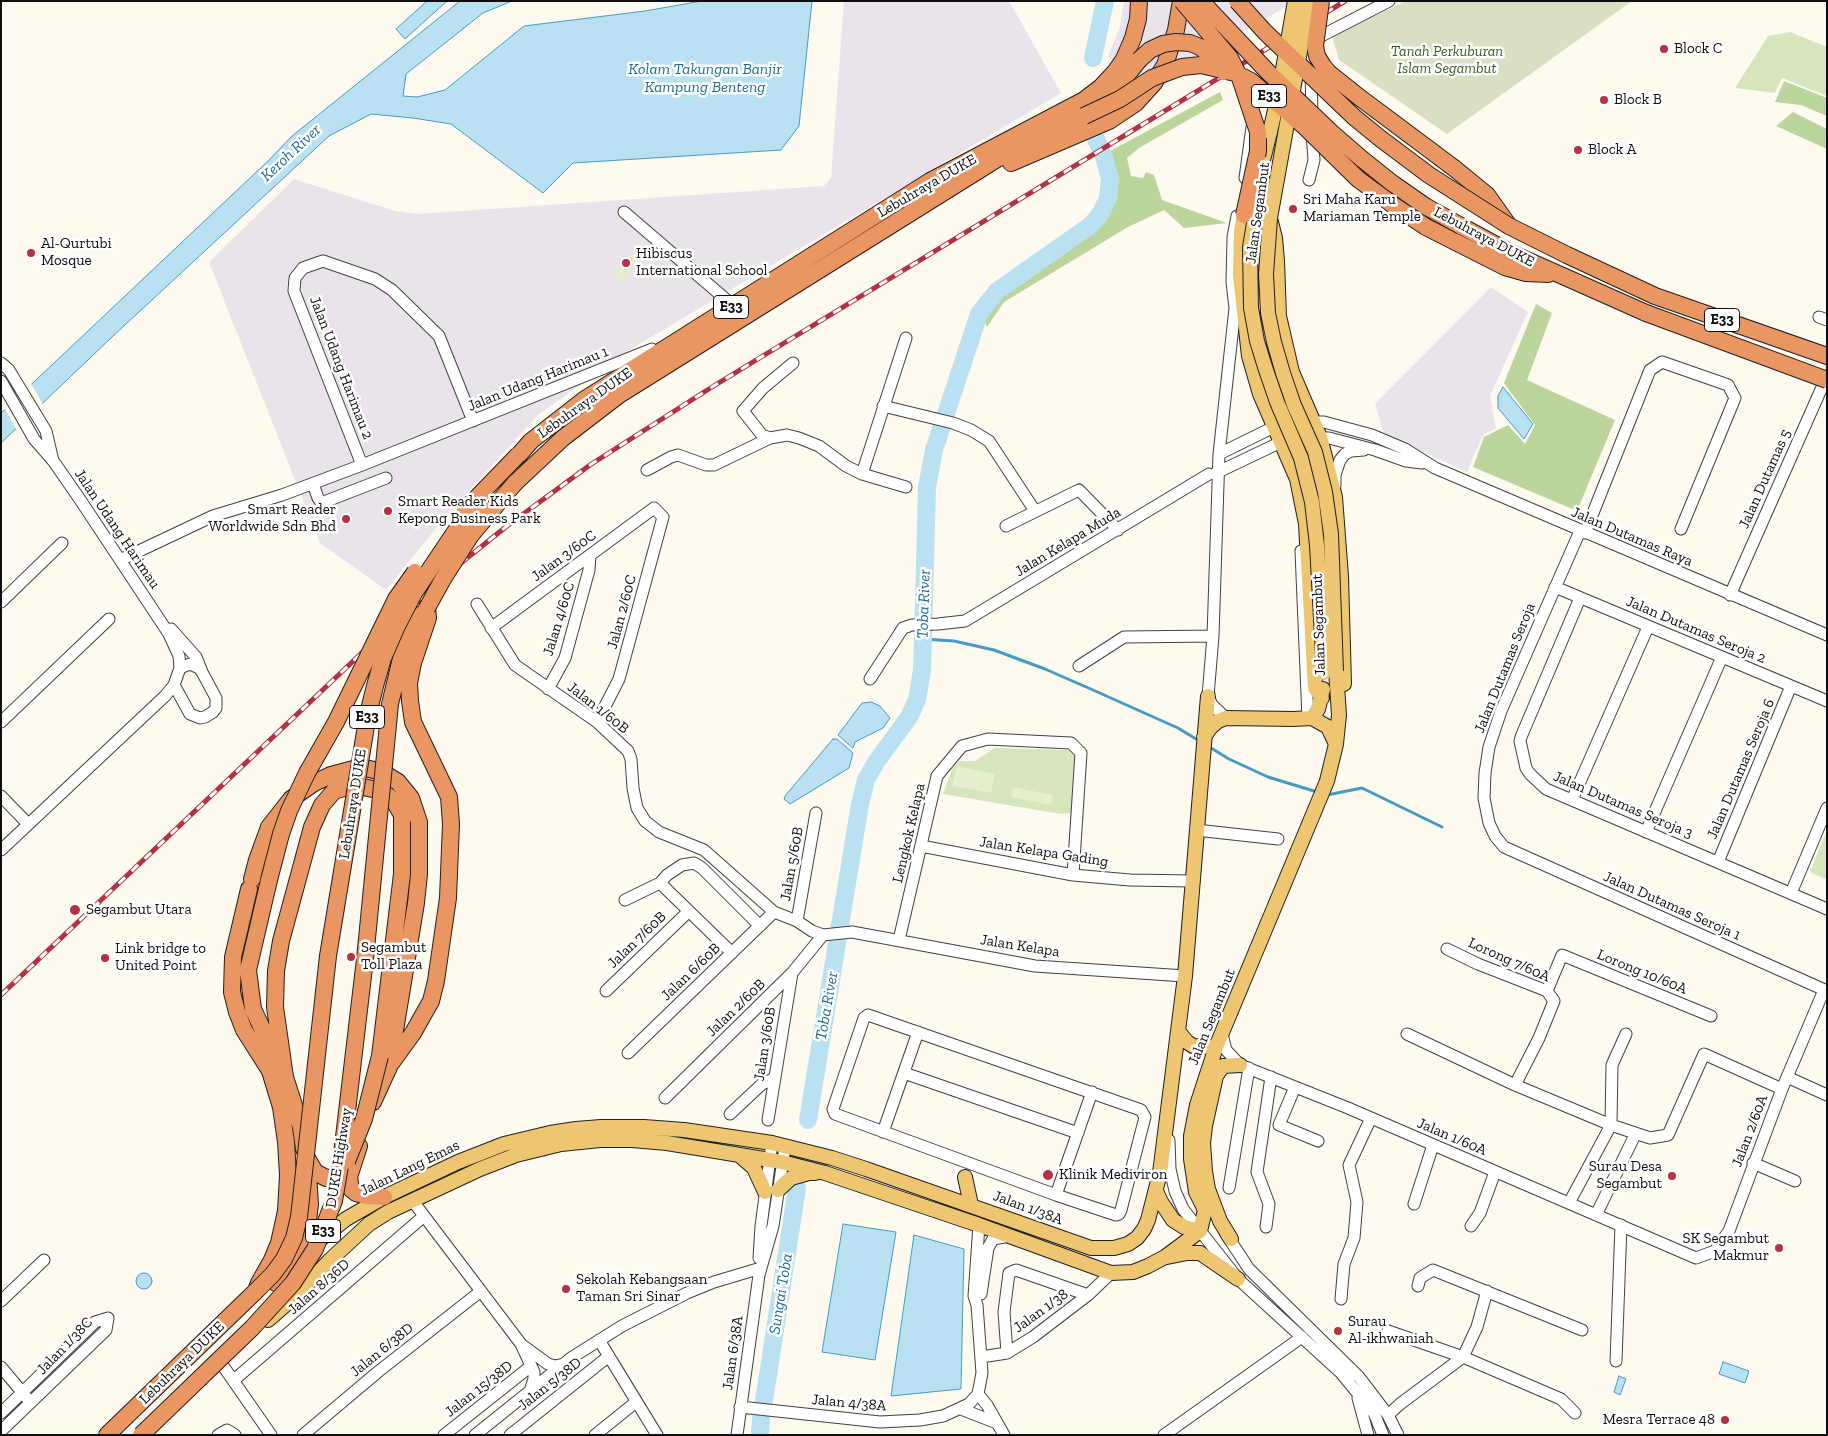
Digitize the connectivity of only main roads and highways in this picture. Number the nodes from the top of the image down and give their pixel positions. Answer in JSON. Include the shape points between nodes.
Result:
{"nodes":[{"id":1,"x":1181,"y":1,"type":"edge"},
{"id":2,"x":1201,"y":1,"type":"edge"},
{"id":3,"x":1237,"y":1,"type":"edge"},
{"id":4,"x":1295,"y":1,"type":"edge"},
{"id":5,"x":1309,"y":1,"type":"edge"},
{"id":6,"x":1321,"y":1,"type":"edge"},
{"id":7,"x":1139,"y":2,"type":"edge"},
{"id":8,"x":1249,"y":108,"type":"junction"},
{"id":9,"x":1080,"y":111,"type":"junction"},
{"id":10,"x":1270,"y":132,"type":"junction"},
{"id":11,"x":966,"y":178,"type":"junction"},
{"id":12,"x":1244,"y":215,"type":"junction"},
{"id":13,"x":1270,"y":218,"type":"junction"},
{"id":14,"x":1509,"y":226,"type":"junction"},
{"id":15,"x":1556,"y":275,"type":"junction"},
{"id":16,"x":1827,"y":356,"type":"edge"},
{"id":17,"x":1827,"y":380,"type":"edge"},
{"id":18,"x":1306,"y":403,"type":"junction"},
{"id":19,"x":1268,"y":414,"type":"junction"},
{"id":20,"x":518,"y":455,"type":"junction"},
{"id":21,"x":1335,"y":503,"type":"junction"},
{"id":22,"x":1306,"y":524,"type":"junction"},
{"id":23,"x":427,"y":608,"type":"junction"},
{"id":24,"x":1330,"y":672,"type":"junction"},
{"id":25,"x":1208,"y":696,"type":"road end"},
{"id":26,"x":1322,"y":698,"type":"junction"},
{"id":27,"x":1339,"y":715,"type":"junction"},
{"id":28,"x":1310,"y":718,"type":"junction"},
{"id":29,"x":1204,"y":737,"type":"junction"},
{"id":30,"x":1336,"y":744,"type":"junction"},
{"id":31,"x":1178,"y":1031,"type":"junction"},
{"id":32,"x":1216,"y":1047,"type":"junction"},
{"id":33,"x":384,"y":1061,"type":"junction"},
{"id":34,"x":1244,"y":1066,"type":"road end"},
{"id":35,"x":285,"y":1076,"type":"junction"},
{"id":36,"x":1168,"y":1116,"type":"joint"},
{"id":37,"x":778,"y":1145,"type":"joint"},
{"id":38,"x":304,"y":1148,"type":"junction"},
{"id":39,"x":736,"y":1153,"type":"junction"},
{"id":40,"x":353,"y":1163,"type":"junction"},
{"id":41,"x":826,"y":1173,"type":"junction"},
{"id":42,"x":1156,"y":1191,"type":"junction"},
{"id":43,"x":384,"y":1197,"type":"junction"},
{"id":44,"x":899,"y":1199,"type":"junction"},
{"id":45,"x":334,"y":1201,"type":"junction"},
{"id":46,"x":952,"y":1202,"type":"junction"},
{"id":47,"x":972,"y":1205,"type":"junction"},
{"id":48,"x":1200,"y":1231,"type":"junction"},
{"id":49,"x":1007,"y":1235,"type":"junction"},
{"id":50,"x":1231,"y":1239,"type":"road end"},
{"id":51,"x":1165,"y":1257,"type":"junction"},
{"id":52,"x":1238,"y":1279,"type":"road end"},
{"id":53,"x":276,"y":1283,"type":"junction"},
{"id":54,"x":256,"y":1291,"type":"junction"},
{"id":55,"x":107,"y":1435,"type":"edge"},
{"id":56,"x":116,"y":1435,"type":"edge"},
{"id":57,"x":141,"y":1435,"type":"edge"},
{"id":58,"x":145,"y":1435,"type":"edge"}],
"edges":[{"from":1,"to":8,"type":"highway","bridge":true,"via":[[1230,58]]},
{"from":1,"to":11,"type":"highway","number":"E33","bridge":true,"via":[[1165,65],[1154,84],[1136,103],[1109,120],[984,176]]},
{"from":2,"to":15,"type":"highway","name":"Lebuhraya DUKE","number":"E33","bridge":true,"via":[[1325,126],[1392,183],[1425,206],[1510,254]]},
{"from":3,"to":14,"type":"highway","name":"Lebuhraya DUKE","number":"E33","bridge":true,"via":[[1360,123],[1430,175]]},
{"from":4,"to":10,"type":"main road","name":"Jalan Segambut","bridge":true},
{"from":5,"to":13,"type":"main road","name":"Jalan Segambut","bridge":true},
{"from":6,"to":14,"type":"highway","bridge":true,"via":[[1315,46],[1317,56],[1329,73],[1487,194]]},
{"from":7,"to":9,"type":"highway","number":"E33","via":[[1133,38],[1124,59]]},
{"from":8,"to":9,"type":"highway","bridge":true,"via":[[1213,58],[1200,47],[1176,42],[1150,50],[1114,90]]},
{"from":8,"to":12,"type":"highway","bridge":true,"via":[[1259,140]]},
{"from":9,"to":11,"type":"highway","name":"Lebuhraya DUKE","number":"E33"},
{"from":9,"to":15,"type":"highway","number":"E33","bridge":true,"via":[[1120,98],[1152,78],[1182,67],[1201,65],[1235,73],[1251,81],[1305,127],[1358,179],[1426,227],[1505,267],[1526,273]]},
{"from":9,"to":20,"type":"highway","name":"Lebuhraya DUKE","number":"E33","via":[[930,181],[585,399]]},
{"from":10,"to":12,"type":"main road","bridge":true},
{"from":10,"to":24,"type":"main road","name":"Jalan Segambut","bridge":true,"via":[[1250,247],[1252,308],[1256,341],[1264,367],[1301,458],[1312,502]]},
{"from":11,"to":23,"type":"highway","name":"Lebuhraya DUKE","number":"E33","bridge":true,"via":[[591,415],[540,457],[502,496],[472,535]]},
{"from":12,"to":19,"type":"main road","via":[[1240,249],[1241,297],[1249,356]]},
{"from":13,"to":18,"type":"main road","bridge":true,"via":[[1276,254],[1279,316],[1292,372]]},
{"from":13,"to":24,"type":"main road","name":"Jalan Segambut","bridge":true,"via":[[1266,274],[1268,313],[1283,373],[1315,452],[1325,492],[1332,552]]},
{"from":14,"to":16,"type":"highway","name":"Lebuhraya DUKE","number":"E33","via":[[1655,296]]},
{"from":15,"to":17,"type":"highway","name":"Lebuhraya DUKE","number":"E33","bridge":true,"via":[[1646,313]]},
{"from":18,"to":19,"type":"main road","via":[[1297,416],[1288,421],[1277,420]]},
{"from":18,"to":21,"type":"main road","via":[[1320,437]]},
{"from":19,"to":22,"type":"main road","via":[[1297,479]]},
{"from":20,"to":35,"type":"highway","bridge":true,"via":[[452,526],[396,600],[289,812],[248,970],[253,1009]]},
{"from":20,"to":54,"type":"highway","name":"Lebuhraya DUKE","number":"E33","bridge":true,"via":[[459,526],[414,593],[380,668],[368,714],[328,956],[299,1217],[284,1259]]},
{"from":21,"to":22,"type":"main road","via":[[1330,494],[1313,490],[1306,503]]},
{"from":21,"to":27,"type":"main road","via":[[1345,687],[1343,711]]},
{"from":22,"to":26,"type":"main road","via":[[1315,688]]},
{"from":23,"to":33,"type":"highway","via":[[428,618],[409,683],[410,701],[413,722],[449,797],[448,898],[431,1001],[413,1033]]},
{"from":23,"to":45,"type":"highway","name":"DUKE Highway","number":"E33","bridge":true,"via":[[408,637],[390,704],[365,960]]},
{"from":24,"to":26,"type":"main road","name":"Jalan Segambut"},
{"from":24,"to":27,"type":"main road","name":"Jalan Segambut"},
{"from":25,"to":29,"type":"main road","name":"Jalan Segambut"},
{"from":26,"to":28,"type":"main road","name":"Jalan Segambut"},
{"from":27,"to":30,"type":"main road","name":"Jalan Segambut"},
{"from":28,"to":29,"type":"main road","via":[[1226,718],[1218,721]]},
{"from":28,"to":30,"type":"main road","via":[[1328,727]]},
{"from":29,"to":31,"type":"main road","name":"Jalan Segambut"},
{"from":30,"to":32,"type":"main road","name":"Jalan Segambut","via":[[1327,781]]},
{"from":31,"to":32,"type":"main road","via":[[1193,1046]]},
{"from":31,"to":36,"type":"main road","name":"Jalan Segambut"},
{"from":32,"to":48,"type":"main road","name":"Jalan Segambut","via":[[1197,1105],[1191,1136],[1192,1176],[1205,1210]]},
{"from":33,"to":35,"type":"highway","via":[[402,874],[402,815],[394,801],[382,791],[354,785],[334,791],[322,805],[312,827],[280,941],[275,1007]]},
{"from":33,"to":40,"type":"highway"},
{"from":33,"to":45,"type":"highway","bridge":true},
{"from":33,"to":54,"type":"highway","via":[[406,969],[416,903],[419,822],[411,798],[398,782],[382,772],[361,767],[331,775],[291,799],[270,827],[243,908],[233,958],[232,992],[244,1030],[270,1071],[276,1088],[286,1142],[288,1175],[286,1212],[279,1243]]},
{"from":34,"to":50,"type":"main road","via":[[1223,1066],[1216,1076],[1203,1143],[1208,1190]]},
{"from":35,"to":38,"type":"highway"},
{"from":36,"to":42,"type":"main road","name":"Jalan 1/38A"},
{"from":37,"to":43,"type":"main road","name":"Jalan Lang Emas","via":[[684,1130],[644,1127],[576,1129],[504,1144]]},
{"from":37,"to":46,"type":"main road","name":"Jalan 1/38A","via":[[832,1158]]},
{"from":38,"to":40,"type":"highway","via":[[312,1168],[322,1177],[330,1179],[343,1175]]},
{"from":38,"to":53,"type":"highway","via":[[310,1204],[308,1221],[295,1253]]},
{"from":39,"to":41,"type":"main road","name":"Jalan Lang Emas"},
{"from":39,"to":41,"type":"main road","via":[[754,1168],[771,1191],[791,1178]]},
{"from":39,"to":58,"type":"main road","name":"Jalan Lang Emas","via":[[632,1140],[561,1144],[516,1155],[412,1200],[369,1224]]},
{"from":40,"to":43,"type":"highway","via":[[349,1177],[351,1190],[367,1196]]},
{"from":41,"to":44,"type":"main road"},
{"from":42,"to":47,"type":"main road","name":"Jalan 1/38A","via":[[1141,1234],[1128,1244],[1114,1248],[1091,1248]]},
{"from":42,"to":48,"type":"main road","via":[[1174,1220],[1184,1227]]},
{"from":43,"to":53,"type":"main road","name":"Jalan Lang Emas","via":[[346,1219]]},
{"from":44,"to":46,"type":"main road"},
{"from":44,"to":49,"type":"main road"},
{"from":45,"to":57,"type":"highway","name":"DUKE Highway","number":"E33","bridge":true,"via":[[315,1249],[294,1283]]},
{"from":46,"to":47,"type":"main road","name":"Jalan 1/38A"},
{"from":46,"to":47,"type":"main road","via":[[968,1170]]},
{"from":46,"to":49,"type":"main road","via":[[991,1222]]},
{"from":48,"to":51,"type":"main road"},
{"from":49,"to":51,"type":"main road","via":[[1111,1273],[1133,1272]]},
{"from":51,"to":52,"type":"main road","via":[[1200,1253]]},
{"from":53,"to":56,"type":"main road","name":"Jalan Lang Emas"},
{"from":54,"to":55,"type":"highway","name":"Lebuhraya DUKE","number":"E33"}]}
